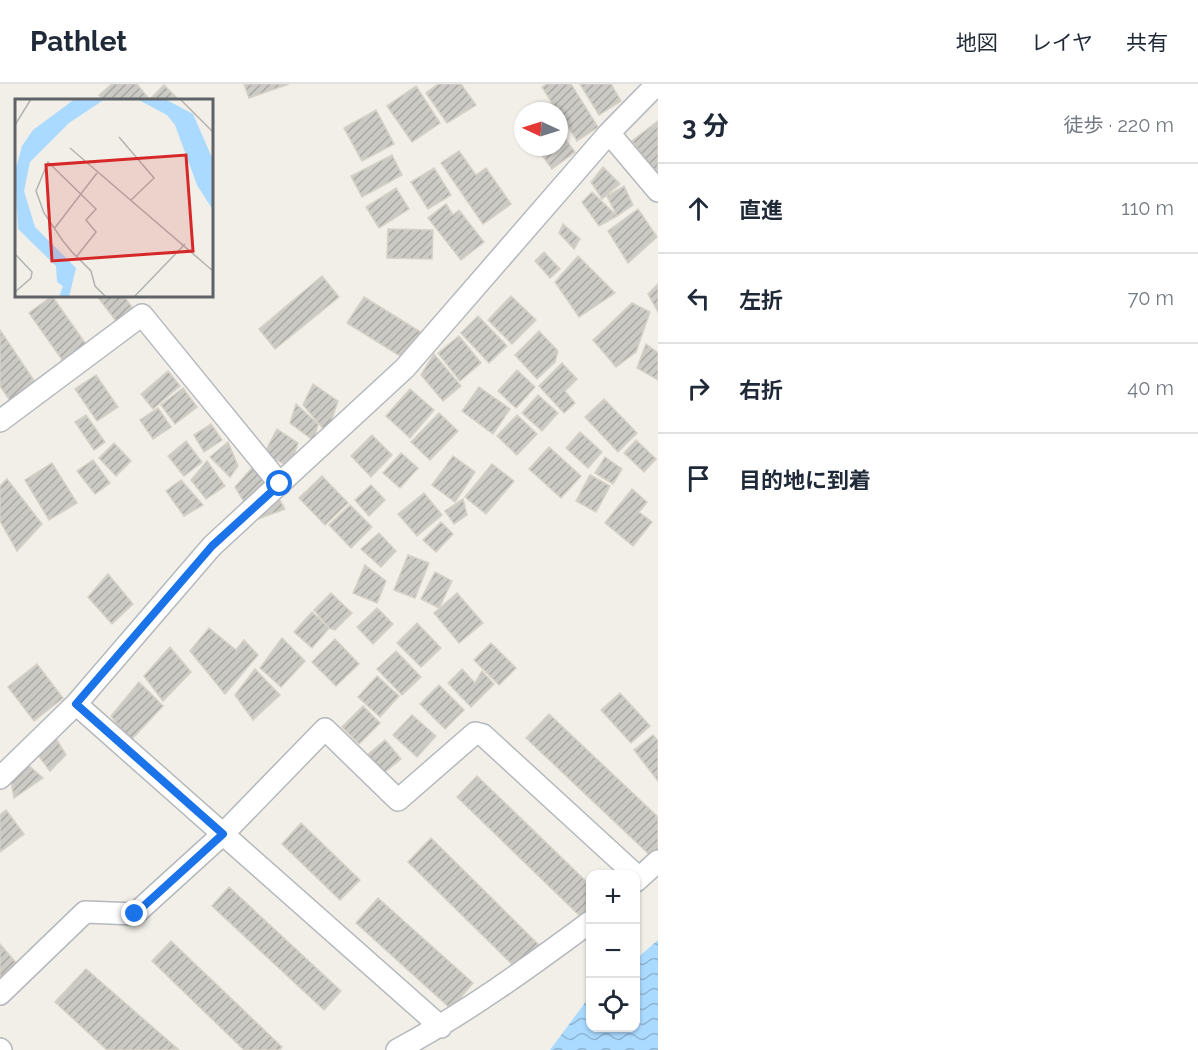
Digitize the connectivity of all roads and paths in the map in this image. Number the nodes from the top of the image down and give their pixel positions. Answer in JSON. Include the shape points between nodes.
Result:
{"nodes":[{"id":1,"x":657,"y":84,"type":"edge"},
{"id":2,"x":609,"y":133,"type":"junction"},
{"id":3,"x":658,"y":191,"type":"edge"},
{"id":4,"x":0,"y":421,"type":"edge"},
{"id":5,"x":280,"y":484,"type":"junction"},
{"id":6,"x":76,"y":704,"type":"junction"},
{"id":7,"x":0,"y":778,"type":"edge"},
{"id":8,"x":223,"y":834,"type":"junction"},
{"id":9,"x":658,"y":861,"type":"edge"},
{"id":10,"x":627,"y":870,"type":"edge"},
{"id":11,"x":640,"y":876,"type":"edge"},
{"id":12,"x":588,"y":924,"type":"edge"},
{"id":13,"x":0,"y":994,"type":"edge"},
{"id":14,"x":441,"y":1027,"type":"junction"},
{"id":15,"x":397,"y":1050,"type":"edge"}],
"edges":[{"from":1,"to":2,"type":"street"},
{"from":2,"to":3,"type":"street"},
{"from":2,"to":5,"type":"street","via":[[405,368]]},
{"from":4,"to":5,"type":"street","via":[[142,315]]},
{"from":5,"to":6,"type":"street","via":[[212,546]]},
{"from":6,"to":7,"type":"street"},
{"from":6,"to":8,"type":"street"},
{"from":8,"to":10,"type":"street","via":[[324,729],[398,800],[476,733],[483,735]]},
{"from":8,"to":13,"type":"street","via":[[135,914],[85,912]]},
{"from":8,"to":14,"type":"street"},
{"from":9,"to":11,"type":"street"},
{"from":12,"to":14,"type":"street"},
{"from":14,"to":15,"type":"street"}]}
